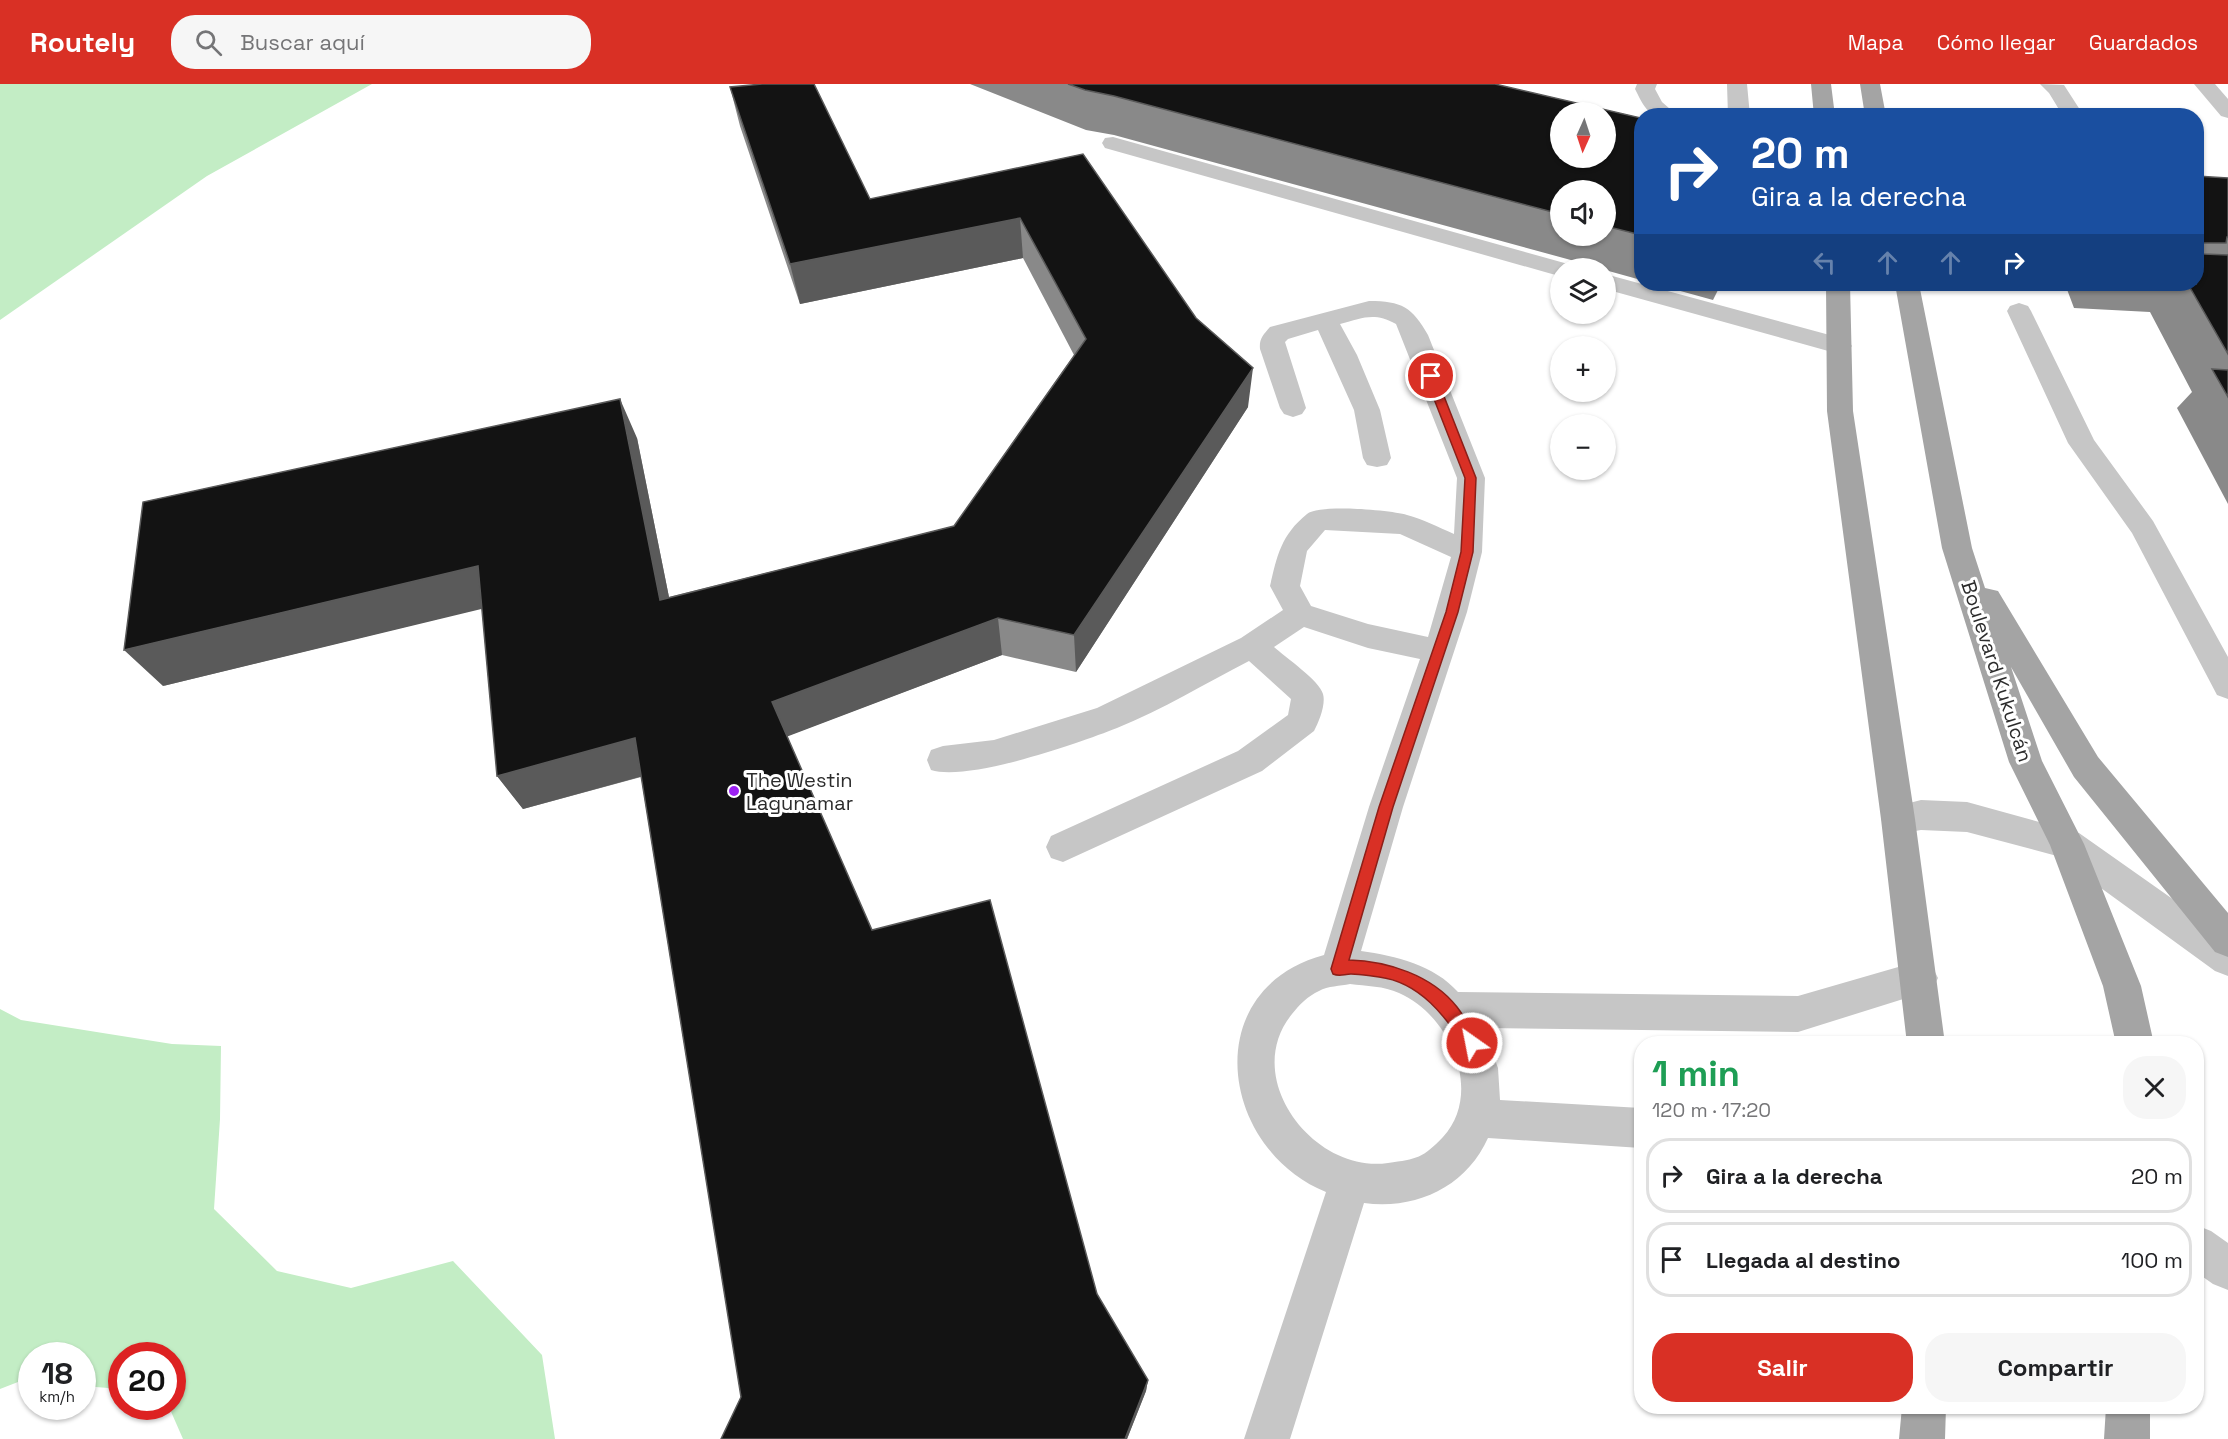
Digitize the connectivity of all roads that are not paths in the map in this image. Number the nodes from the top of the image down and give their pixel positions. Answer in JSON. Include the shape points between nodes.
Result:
{"nodes":[{"id":1,"x":1647,"y":84,"type":"edge"},
{"id":2,"x":1737,"y":84,"type":"edge"},
{"id":3,"x":1821,"y":84,"type":"edge"},
{"id":4,"x":1870,"y":84,"type":"edge"},
{"id":5,"x":2050,"y":84,"type":"edge"},
{"id":6,"x":2204,"y":84,"type":"edge"},
{"id":7,"x":1657,"y":108,"type":"edge"},
{"id":8,"x":1738,"y":108,"type":"edge"},
{"id":9,"x":1824,"y":108,"type":"edge"},
{"id":10,"x":1874,"y":108,"type":"edge"},
{"id":11,"x":2069,"y":108,"type":"edge"},
{"id":12,"x":2228,"y":112,"type":"edge"},
{"id":13,"x":1113,"y":144,"type":"dead end"},
{"id":14,"x":1550,"y":266,"type":"edge"},
{"id":15,"x":1616,"y":284,"type":"edge"},
{"id":16,"x":1634,"y":289,"type":"edge"},
{"id":17,"x":1641,"y":291,"type":"edge"},
{"id":18,"x":1838,"y":291,"type":"edge"},
{"id":19,"x":1908,"y":291,"type":"edge"},
{"id":20,"x":2019,"y":311,"type":"dead end"},
{"id":21,"x":1326,"y":321,"type":"junction"},
{"id":22,"x":1839,"y":346,"type":"junction"},
{"id":23,"x":1293,"y":408,"type":"dead end"},
{"id":24,"x":1377,"y":458,"type":"dead end"},
{"id":25,"x":1957,"y":548,"type":"junction"},
{"id":26,"x":1467,"y":552,"type":"junction"},
{"id":27,"x":1300,"y":614,"type":"junction"},
{"id":28,"x":1252,"y":646,"type":"junction"},
{"id":29,"x":1438,"y":651,"type":"junction"},
{"id":30,"x":2228,"y":686,"type":"edge"},
{"id":31,"x":943,"y":760,"type":"dead end"},
{"id":32,"x":1898,"y":819,"type":"junction"},
{"id":33,"x":2067,"y":844,"type":"junction"},
{"id":34,"x":1063,"y":847,"type":"dead end"},
{"id":35,"x":2228,"y":940,"type":"edge"},
{"id":36,"x":2228,"y":959,"type":"edge"},
{"id":37,"x":1338,"y":969,"type":"junction"},
{"id":38,"x":1919,"y":978,"type":"junction"},
{"id":39,"x":1450,"y":1010,"type":"junction"},
{"id":40,"x":1925,"y":1036,"type":"edge"},
{"id":41,"x":2133,"y":1036,"type":"edge"},
{"id":42,"x":1479,"y":1118,"type":"junction"},
{"id":43,"x":1634,"y":1128,"type":"edge"},
{"id":44,"x":1350,"y":1182,"type":"junction"},
{"id":45,"x":2204,"y":1252,"type":"edge"},
{"id":46,"x":2228,"y":1269,"type":"edge"},
{"id":47,"x":1924,"y":1414,"type":"edge"},
{"id":48,"x":2128,"y":1414,"type":"edge"},
{"id":49,"x":1267,"y":1439,"type":"edge"},
{"id":50,"x":1922,"y":1439,"type":"edge"},
{"id":51,"x":2127,"y":1439,"type":"edge"}],
"edges":[{"from":1,"to":7,"type":"lane","via":[[1645,89]]},
{"from":2,"to":8,"type":"lane"},
{"from":3,"to":9,"type":"main road"},
{"from":4,"to":10,"type":"main road"},
{"from":5,"to":11,"type":"lane"},
{"from":6,"to":12,"type":"lane"},
{"from":13,"to":14,"type":"lane"},
{"from":15,"to":16,"type":"lane"},
{"from":17,"to":22,"type":"lane"},
{"from":18,"to":22,"type":"main road"},
{"from":19,"to":25,"type":"main road","name":"Boulevard Kukulcán"},
{"from":20,"to":30,"type":"lane","via":[[2082,443],[2143,528]]},
{"from":21,"to":23,"type":"lane","via":[[1279,333],[1272,340]]},
{"from":21,"to":24,"type":"lane","via":[[1367,410]]},
{"from":21,"to":26,"type":"lane","via":[[1369,309],[1387,309],[1406,318],[1471,478]]},
{"from":22,"to":32,"type":"main road","via":[[1840,411]]},
{"from":25,"to":33,"type":"main road","name":"Boulevard Kukulcán","via":[[2026,762]]},
{"from":25,"to":35,"type":"main road","via":[[2086,767]]},
{"from":26,"to":27,"type":"lane","via":[[1404,524],[1318,520],[1293,548],[1285,586]]},
{"from":26,"to":29,"type":"lane"},
{"from":27,"to":28,"type":"lane"},
{"from":27,"to":29,"type":"lane","via":[[1368,636]]},
{"from":28,"to":31,"type":"lane","via":[[1107,718],[994,754]]},
{"from":28,"to":34,"type":"lane","via":[[1308,696],[1303,722],[1250,761]]},
{"from":29,"to":37,"type":"lane"},
{"from":32,"to":33,"type":"lane","via":[[1921,815],[1966,817]]},
{"from":32,"to":38,"type":"main road"},
{"from":33,"to":36,"type":"lane"},
{"from":33,"to":41,"type":"main road","name":"Boulevard Kukulcán","via":[[2122,986]]},
{"from":37,"to":39,"type":"lane","via":[[1384,971],[1419,985]]},
{"from":37,"to":44,"type":"lane","via":[[1317,973],[1289,989],[1268,1013],[1256,1042],[1255,1076],[1265,1111],[1286,1142],[1315,1167]]},
{"from":38,"to":39,"type":"lane","via":[[1798,1014]]},
{"from":38,"to":40,"type":"main road"},
{"from":39,"to":42,"type":"lane","via":[[1472,1043],[1482,1081]]},
{"from":42,"to":43,"type":"lane"},
{"from":42,"to":44,"type":"lane","via":[[1460,1151],[1430,1175],[1392,1186]]},
{"from":44,"to":49,"type":"lane"},
{"from":45,"to":46,"type":"lane"},
{"from":47,"to":50,"type":"main road"},
{"from":48,"to":51,"type":"main road"}]}
